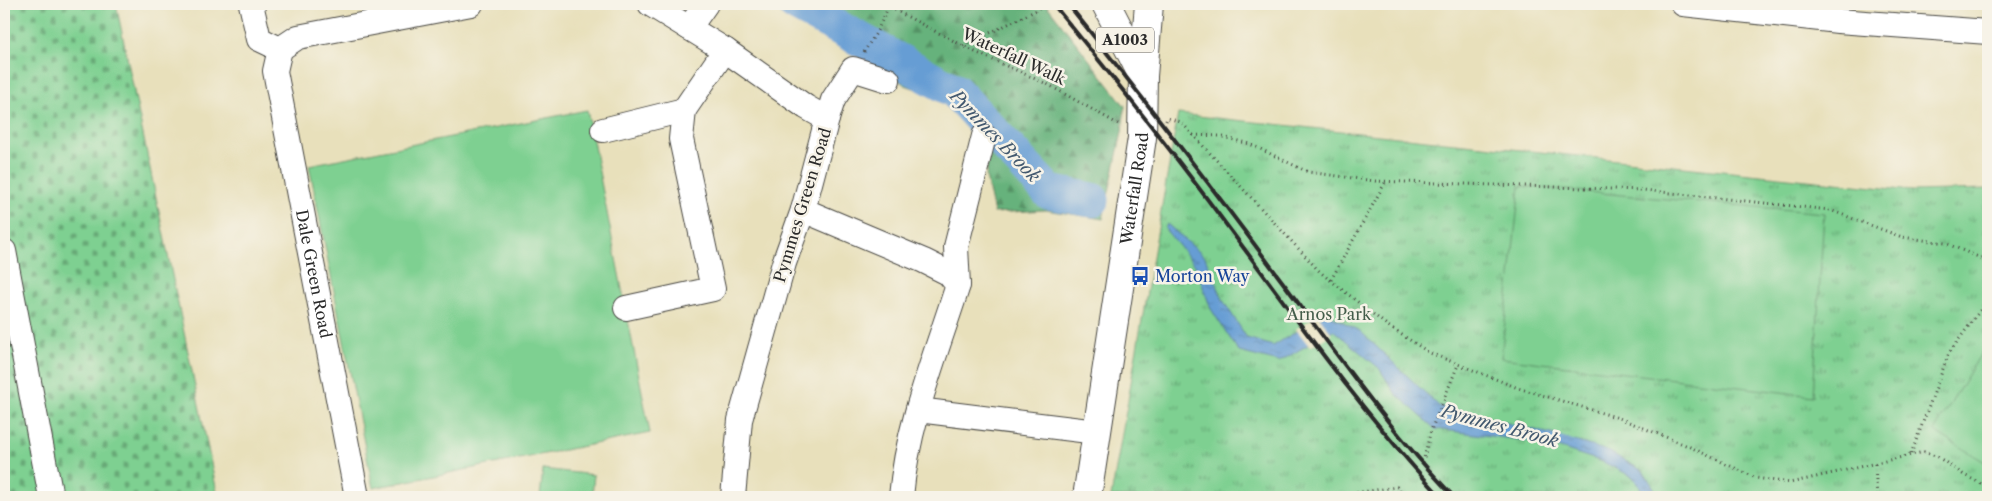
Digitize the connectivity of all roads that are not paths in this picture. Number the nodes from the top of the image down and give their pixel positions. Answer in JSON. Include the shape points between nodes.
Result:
{"nodes":[{"id":1,"x":251,"y":4,"type":"edge"},
{"id":2,"x":471,"y":4,"type":"edge"},
{"id":3,"x":650,"y":4,"type":"edge"},
{"id":4,"x":706,"y":4,"type":"edge"},
{"id":5,"x":1106,"y":4,"type":"edge"},
{"id":6,"x":1149,"y":4,"type":"edge"},
{"id":7,"x":1683,"y":4,"type":"edge"},
{"id":8,"x":1838,"y":12,"type":"edge"},
{"id":9,"x":689,"y":28,"type":"junction"},
{"id":10,"x":1988,"y":32,"type":"edge"},
{"id":11,"x":280,"y":49,"type":"junction"},
{"id":12,"x":724,"y":50,"type":"junction"},
{"id":13,"x":1143,"y":76,"type":"junction"},
{"id":14,"x":888,"y":80,"type":"dead end"},
{"id":15,"x":684,"y":110,"type":"junction"},
{"id":16,"x":827,"y":119,"type":"junction"},
{"id":17,"x":603,"y":130,"type":"dead end"},
{"id":18,"x":984,"y":136,"type":"dead end"},
{"id":19,"x":803,"y":210,"type":"junction"},
{"id":20,"x":4,"y":251,"type":"edge"},
{"id":21,"x":958,"y":285,"type":"junction"},
{"id":22,"x":626,"y":308,"type":"dead end"},
{"id":23,"x":918,"y":410,"type":"junction"},
{"id":24,"x":1097,"y":432,"type":"junction"},
{"id":25,"x":51,"y":497,"type":"edge"},
{"id":26,"x":357,"y":497,"type":"edge"},
{"id":27,"x":733,"y":497,"type":"edge"},
{"id":28,"x":901,"y":497,"type":"edge"},
{"id":29,"x":1087,"y":497,"type":"edge"}],
"edges":[{"from":1,"to":11,"type":"street","via":[[259,38]]},
{"from":2,"to":11,"type":"street","via":[[298,37]]},
{"from":3,"to":9,"type":"street","name":"Pymmes Green Road"},
{"from":4,"to":9,"type":"street"},
{"from":5,"to":13,"type":"main road","name":"Waterfall Road","number":"A1003"},
{"from":6,"to":13,"type":"main road"},
{"from":7,"to":8,"type":"street"},
{"from":8,"to":10,"type":"street"},
{"from":9,"to":12,"type":"street","name":"Pymmes Green Road"},
{"from":11,"to":26,"type":"street","name":"Dale Green Road","via":[[275,71]]},
{"from":12,"to":15,"type":"street"},
{"from":12,"to":16,"type":"street","name":"Pymmes Green Road"},
{"from":13,"to":24,"type":"main road","name":"Waterfall Road","number":"A1003","via":[[1142,138]]},
{"from":14,"to":16,"type":"street","via":[[853,68],[833,100]]},
{"from":15,"to":17,"type":"street"},
{"from":15,"to":22,"type":"street","via":[[681,139],[714,289]]},
{"from":16,"to":19,"type":"street","name":"Pymmes Green Road"},
{"from":18,"to":21,"type":"street","via":[[956,247]]},
{"from":19,"to":21,"type":"street","via":[[924,261],[948,273]]},
{"from":19,"to":27,"type":"street","name":"Pymmes Green Road","via":[[784,263],[740,420]]},
{"from":20,"to":25,"type":"street"},
{"from":21,"to":23,"type":"street"},
{"from":23,"to":24,"type":"street"},
{"from":23,"to":28,"type":"street","via":[[903,472]]},
{"from":24,"to":29,"type":"main road","name":"Waterfall Road","number":"A1003"}]}
